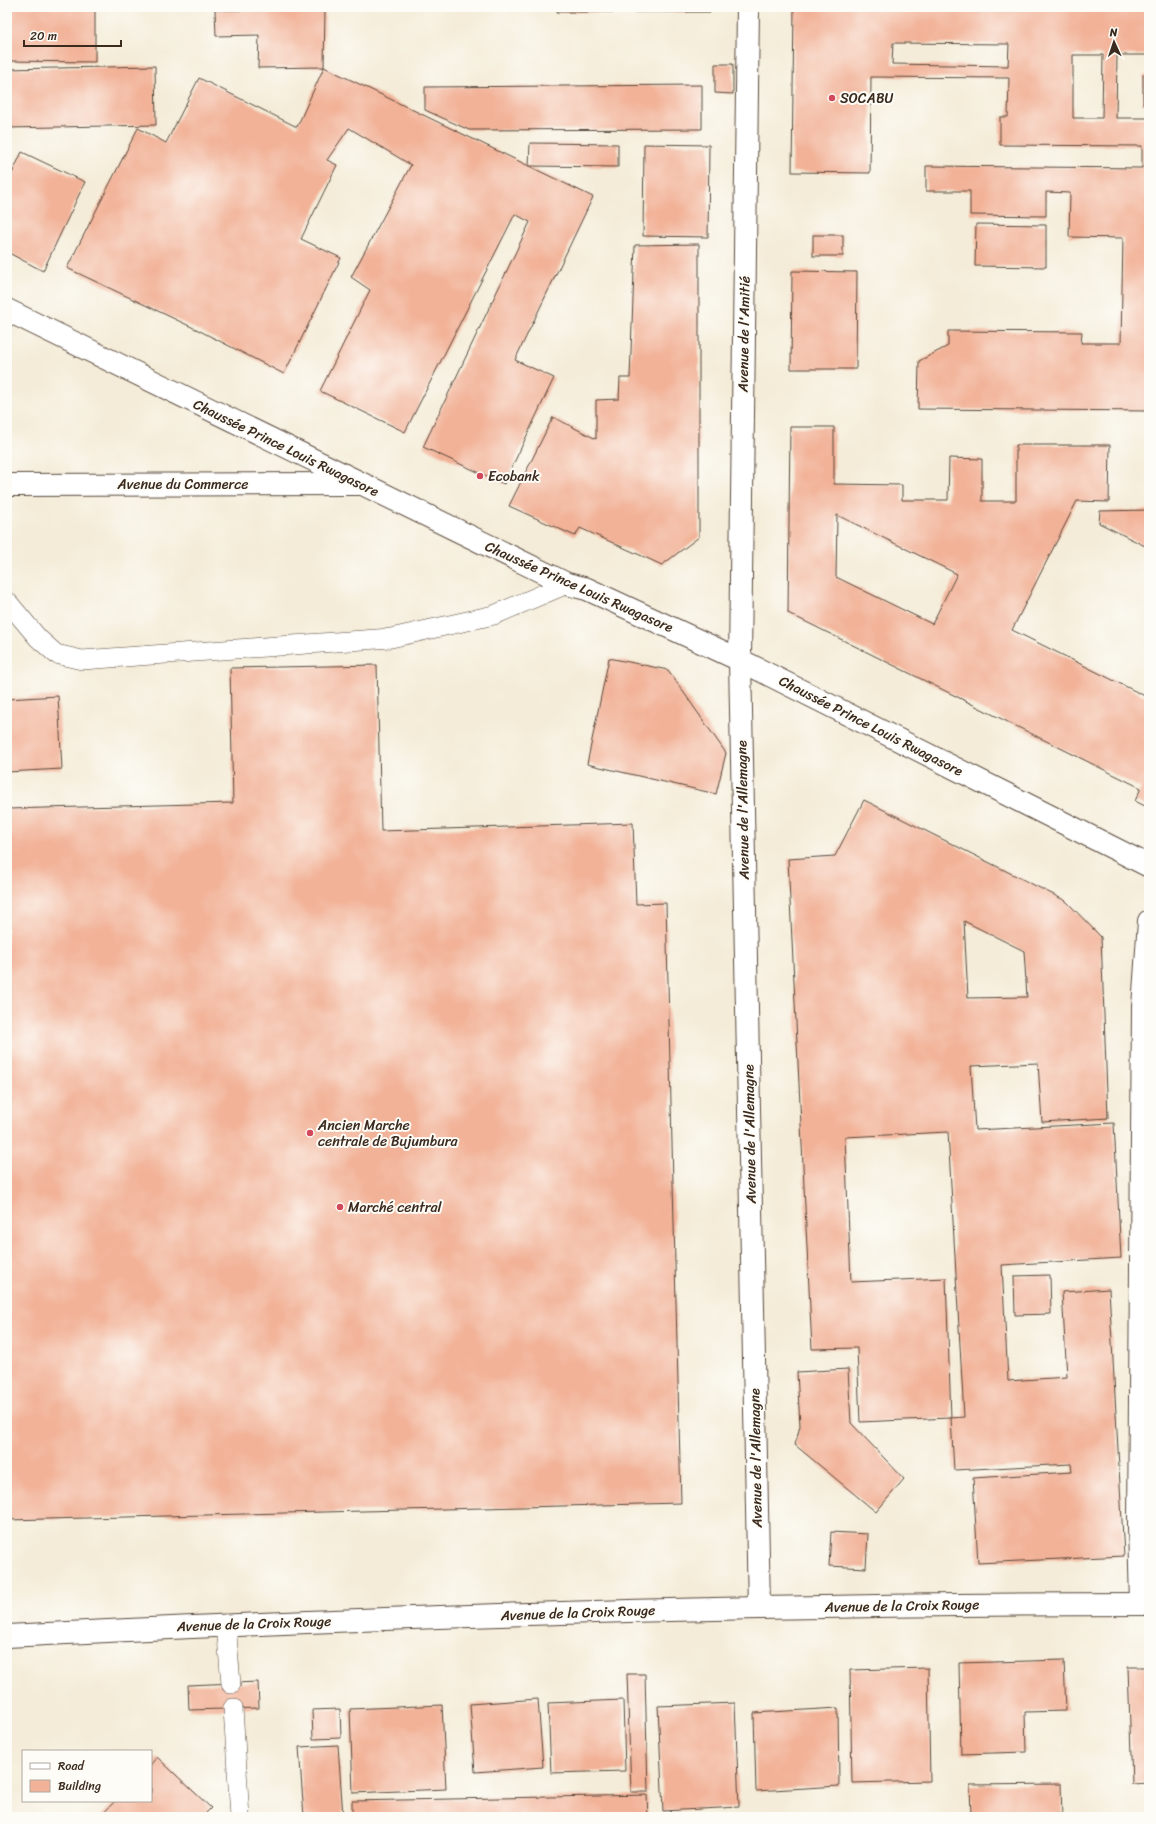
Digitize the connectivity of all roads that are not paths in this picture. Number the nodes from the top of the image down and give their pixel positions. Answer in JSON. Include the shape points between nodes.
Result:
{"nodes":[{"id":1,"x":748,"y":7,"type":"edge"},
{"id":2,"x":7,"y":310,"type":"edge"},
{"id":3,"x":359,"y":484,"type":"junction"},
{"id":4,"x":7,"y":485,"type":"edge"},
{"id":5,"x":567,"y":584,"type":"junction"},
{"id":6,"x":7,"y":601,"type":"edge"},
{"id":7,"x":740,"y":660,"type":"junction"},
{"id":8,"x":1149,"y":866,"type":"edge"},
{"id":9,"x":1149,"y":921,"type":"edge"},
{"id":10,"x":1145,"y":1604,"type":"edge"},
{"id":11,"x":760,"y":1608,"type":"junction"},
{"id":12,"x":226,"y":1624,"type":"junction"},
{"id":13,"x":7,"y":1636,"type":"edge"},
{"id":14,"x":232,"y":1684,"type":"dead end"},
{"id":15,"x":233,"y":1708,"type":"dead end"},
{"id":16,"x":240,"y":1817,"type":"edge"}],
"edges":[{"from":1,"to":7,"type":"street","name":"Avenue de l'Amitié"},
{"from":2,"to":3,"type":"street","name":"Chaussée Prince Louis Rwagasore"},
{"from":3,"to":4,"type":"street","name":"Avenue du Commerce"},
{"from":3,"to":5,"type":"street","name":"Chaussée Prince Louis Rwagasore"},
{"from":5,"to":6,"type":"lane","via":[[494,616],[391,638],[82,660],[56,654],[38,638]]},
{"from":5,"to":7,"type":"street","name":"Chaussée Prince Louis Rwagasore","via":[[587,589]]},
{"from":7,"to":8,"type":"street","name":"Chaussée Prince Louis Rwagasore"},
{"from":7,"to":11,"type":"street","name":"Avenue de l'Allemagne"},
{"from":9,"to":10,"type":"street","via":[[1143,1006],[1139,1518]]},
{"from":10,"to":11,"type":"street","name":"Avenue de la Croix Rouge"},
{"from":11,"to":12,"type":"street","name":"Avenue de la Croix Rouge"},
{"from":12,"to":13,"type":"street","name":"Avenue de la Croix Rouge"},
{"from":12,"to":14,"type":"lane"},
{"from":15,"to":16,"type":"lane"}]}
